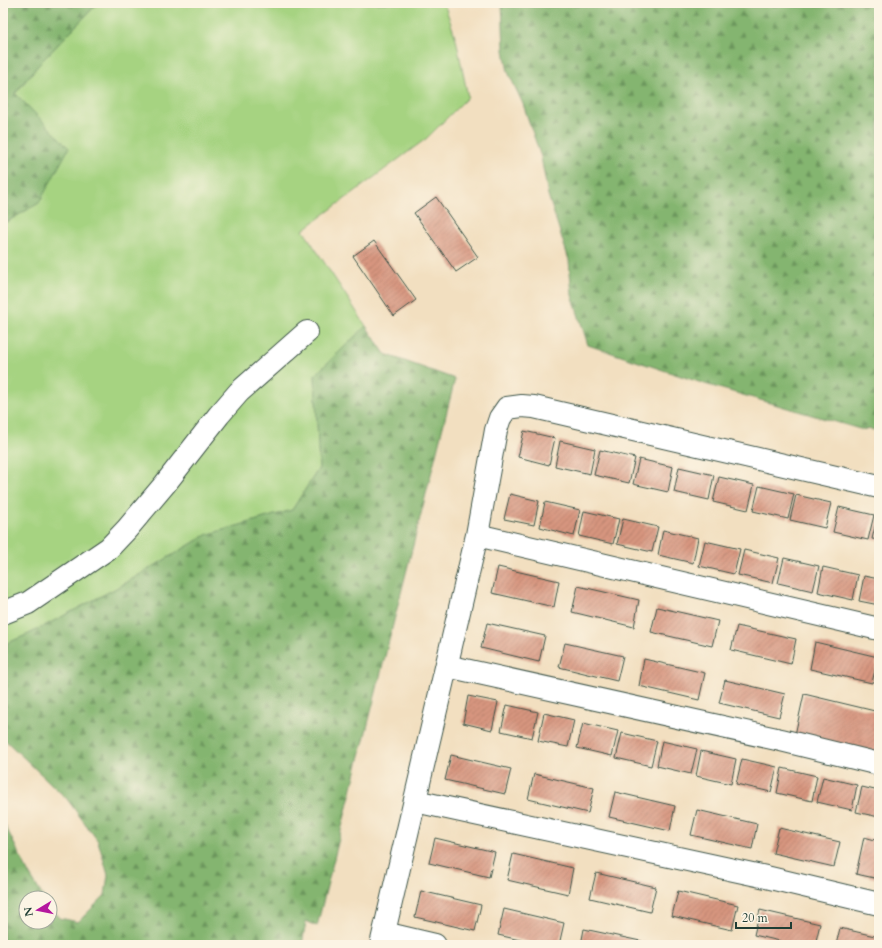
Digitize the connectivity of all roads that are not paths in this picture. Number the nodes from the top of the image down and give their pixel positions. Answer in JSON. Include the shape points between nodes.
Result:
{"nodes":[{"id":1,"x":307,"y":332,"type":"dead end"},
{"id":2,"x":879,"y":487,"type":"edge"},
{"id":3,"x":477,"y":535,"type":"junction"},
{"id":4,"x":3,"y":613,"type":"edge"},
{"id":5,"x":879,"y":629,"type":"edge"},
{"id":6,"x":446,"y":666,"type":"junction"},
{"id":7,"x":879,"y":764,"type":"edge"},
{"id":8,"x":415,"y":801,"type":"junction"},
{"id":9,"x":879,"y":904,"type":"edge"},
{"id":10,"x":382,"y":939,"type":"edge"},
{"id":11,"x":435,"y":945,"type":"edge"}],
"edges":[{"from":1,"to":4,"type":"street","via":[[239,392],[165,484],[109,548],[28,603]]},
{"from":2,"to":3,"type":"street","via":[[522,406],[507,408],[500,418]]},
{"from":3,"to":5,"type":"street"},
{"from":3,"to":6,"type":"street"},
{"from":6,"to":7,"type":"street"},
{"from":6,"to":8,"type":"street"},
{"from":8,"to":9,"type":"street"},
{"from":8,"to":10,"type":"street"},
{"from":10,"to":11,"type":"street"}]}
